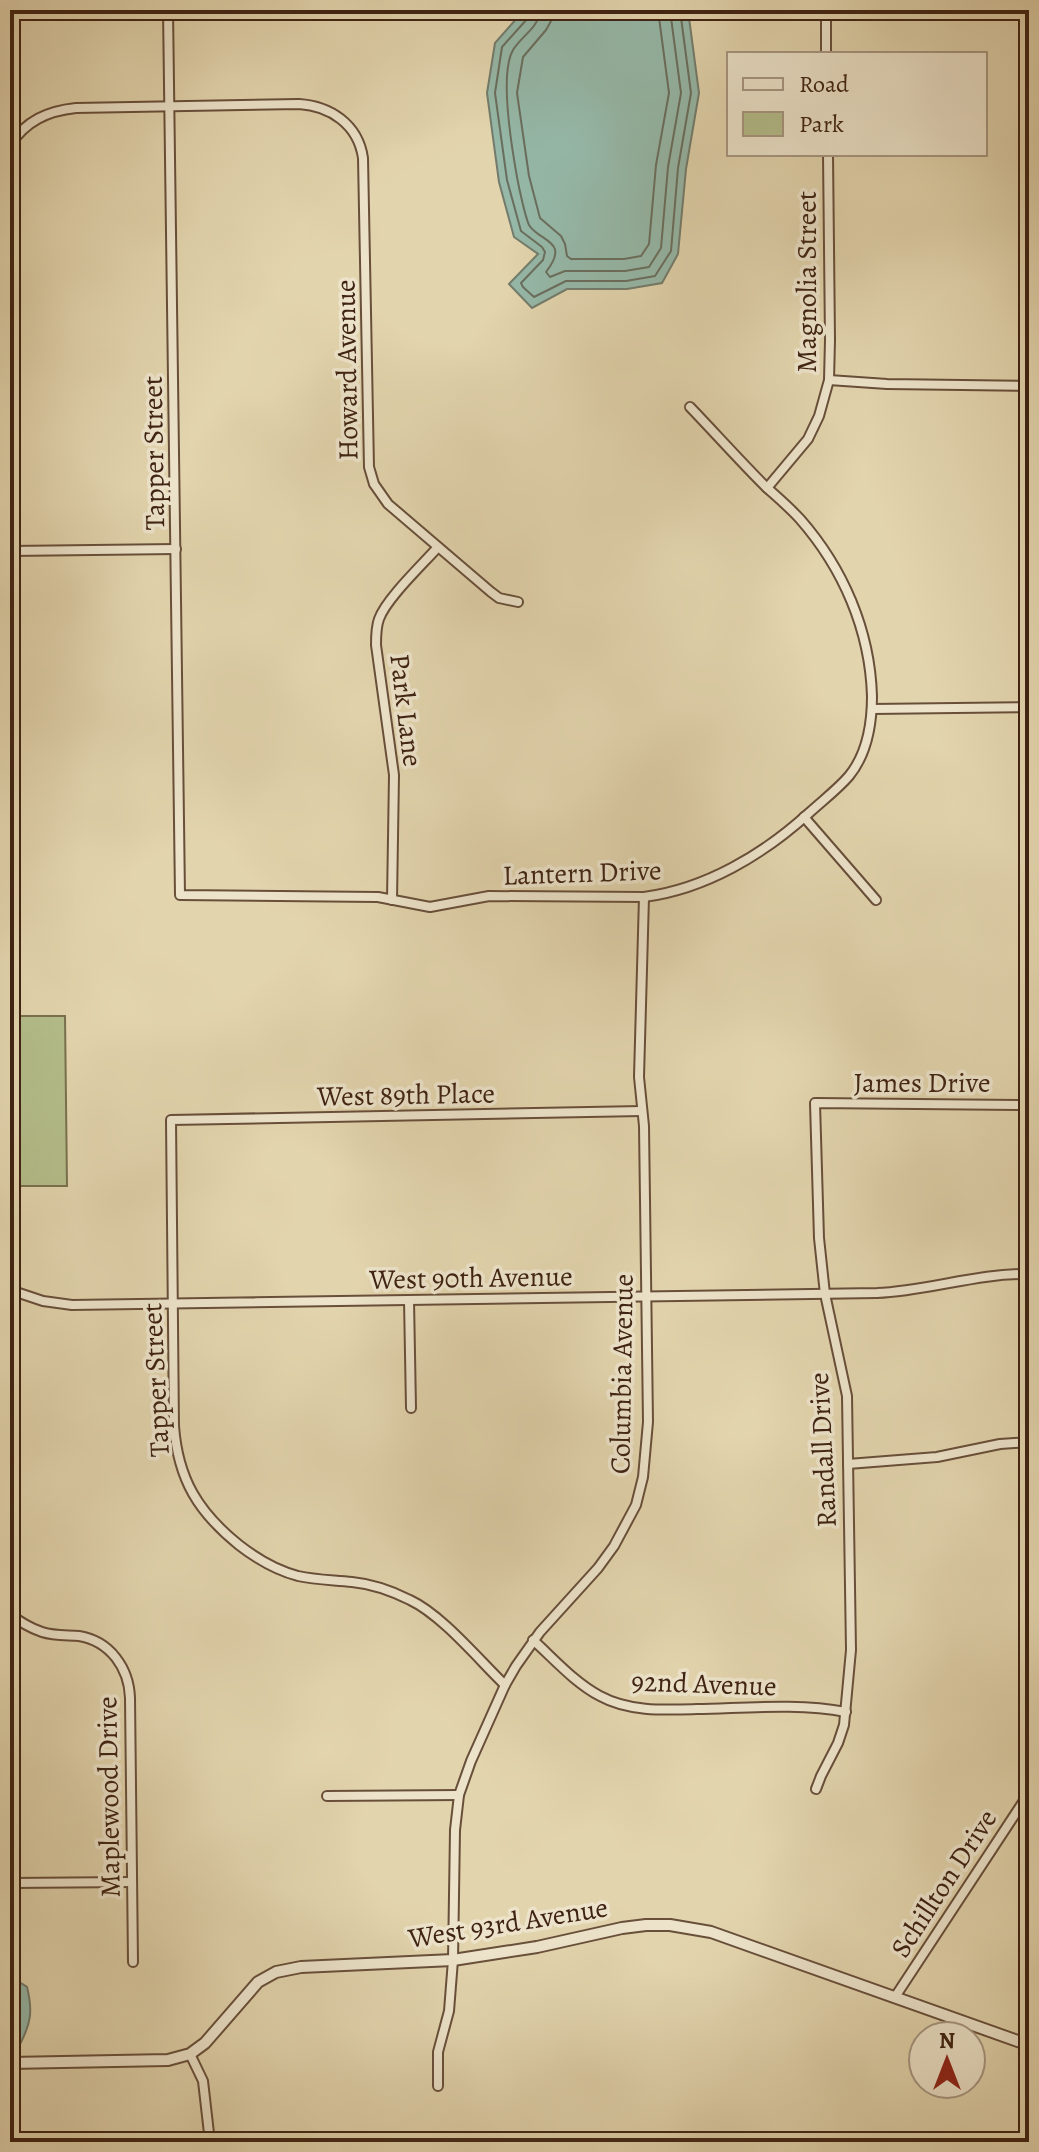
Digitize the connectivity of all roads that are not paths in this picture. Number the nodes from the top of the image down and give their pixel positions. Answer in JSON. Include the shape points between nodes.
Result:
{"nodes":[{"id":1,"x":168,"y":10,"type":"edge"},
{"id":2,"x":826,"y":10,"type":"edge"},
{"id":3,"x":826,"y":52,"type":"edge"},
{"id":4,"x":170,"y":107,"type":"junction"},
{"id":5,"x":10,"y":145,"type":"edge"},
{"id":6,"x":828,"y":156,"type":"edge"},
{"id":7,"x":829,"y":380,"type":"junction"},
{"id":8,"x":1029,"y":386,"type":"edge"},
{"id":9,"x":690,"y":407,"type":"dead end"},
{"id":10,"x":767,"y":488,"type":"junction"},
{"id":11,"x":10,"y":509,"type":"edge"},
{"id":12,"x":438,"y":547,"type":"junction"},
{"id":13,"x":176,"y":549,"type":"junction"},
{"id":14,"x":11,"y":551,"type":"edge"},
{"id":15,"x":518,"y":602,"type":"dead end"},
{"id":16,"x":11,"y":695,"type":"edge"},
{"id":17,"x":1029,"y":707,"type":"edge"},
{"id":18,"x":872,"y":709,"type":"junction"},
{"id":19,"x":804,"y":817,"type":"junction"},
{"id":20,"x":12,"y":842,"type":"edge"},
{"id":21,"x":180,"y":895,"type":"joint"},
{"id":22,"x":644,"y":897,"type":"junction"},
{"id":23,"x":392,"y":900,"type":"junction"},
{"id":24,"x":876,"y":900,"type":"dead end"},
{"id":25,"x":815,"y":1103,"type":"joint"},
{"id":26,"x":1029,"y":1105,"type":"edge"},
{"id":27,"x":642,"y":1111,"type":"junction"},
{"id":28,"x":171,"y":1120,"type":"joint"},
{"id":29,"x":1029,"y":1274,"type":"edge"},
{"id":30,"x":10,"y":1290,"type":"edge"},
{"id":31,"x":825,"y":1294,"type":"junction"},
{"id":32,"x":646,"y":1296,"type":"junction"},
{"id":33,"x":409,"y":1300,"type":"junction"},
{"id":34,"x":172,"y":1303,"type":"junction"},
{"id":35,"x":411,"y":1408,"type":"dead end"},
{"id":36,"x":1029,"y":1442,"type":"edge"},
{"id":37,"x":848,"y":1464,"type":"junction"},
{"id":38,"x":10,"y":1614,"type":"edge"},
{"id":39,"x":533,"y":1640,"type":"junction"},
{"id":40,"x":505,"y":1685,"type":"junction"},
{"id":41,"x":846,"y":1712,"type":"junction"},
{"id":42,"x":816,"y":1789,"type":"dead end"},
{"id":43,"x":1029,"y":1793,"type":"edge"},
{"id":44,"x":459,"y":1795,"type":"junction"},
{"id":45,"x":327,"y":1796,"type":"dead end"},
{"id":46,"x":132,"y":1882,"type":"junction"},
{"id":47,"x":10,"y":1883,"type":"edge"},
{"id":48,"x":453,"y":1960,"type":"junction"},
{"id":49,"x":133,"y":1962,"type":"dead end"},
{"id":50,"x":895,"y":1997,"type":"junction"},
{"id":51,"x":1029,"y":2045,"type":"edge"},
{"id":52,"x":190,"y":2054,"type":"junction"},
{"id":53,"x":10,"y":2063,"type":"edge"},
{"id":54,"x":438,"y":2086,"type":"dead end"},
{"id":55,"x":210,"y":2142,"type":"edge"}],
"edges":[{"from":1,"to":4,"type":"street","name":"Tapper Street"},
{"from":2,"to":3,"type":"street"},
{"from":4,"to":5,"type":"street","via":[[61,110],[33,121]]},
{"from":4,"to":12,"type":"street","name":"Howard Avenue","via":[[308,105],[342,119],[359,142],[370,473],[388,504]]},
{"from":4,"to":13,"type":"street","name":"Tapper Street"},
{"from":6,"to":7,"type":"street","name":"Magnolia Street"},
{"from":7,"to":8,"type":"street"},
{"from":7,"to":10,"type":"street","name":"Magnolia Street","via":[[808,439]]},
{"from":9,"to":10,"type":"street","name":"Lantern Drive"},
{"from":10,"to":18,"type":"street","name":"Lantern Drive","via":[[827,553],[850,598],[866,648]]},
{"from":11,"to":14,"type":"street"},
{"from":12,"to":15,"type":"street","name":"Howard Avenue","via":[[499,598]]},
{"from":12,"to":23,"type":"street","name":"Park Lane","via":[[386,606],[376,629],[394,775]]},
{"from":13,"to":14,"type":"street"},
{"from":13,"to":21,"type":"street","name":"Tapper Street"},
{"from":14,"to":16,"type":"street"},
{"from":16,"to":20,"type":"street"},
{"from":17,"to":18,"type":"street"},
{"from":18,"to":19,"type":"street","name":"Lantern Drive","via":[[869,735],[849,776]]},
{"from":19,"to":22,"type":"street","name":"Lantern Drive","via":[[767,848],[731,868],[684,888]]},
{"from":19,"to":24,"type":"street"},
{"from":21,"to":23,"type":"street","name":"Lantern Drive"},
{"from":22,"to":23,"type":"street","name":"Lantern Drive","via":[[497,896],[430,907]]},
{"from":22,"to":27,"type":"street","name":"Columbia Avenue"},
{"from":25,"to":26,"type":"street","name":"James Drive"},
{"from":25,"to":31,"type":"street","name":"Randall Drive"},
{"from":27,"to":28,"type":"street","name":"West 89th Place"},
{"from":27,"to":32,"type":"street","name":"Columbia Avenue"},
{"from":28,"to":34,"type":"street","name":"Tapper Street"},
{"from":29,"to":31,"type":"street","name":"West 90th Avenue","via":[[988,1275],[893,1292]]},
{"from":30,"to":34,"type":"street","name":"West 90th Avenue","via":[[62,1304]]},
{"from":31,"to":32,"type":"street","name":"West 90th Avenue"},
{"from":31,"to":37,"type":"street","name":"Randall Drive","via":[[846,1388]]},
{"from":32,"to":33,"type":"street","name":"West 90th Avenue"},
{"from":32,"to":39,"type":"street","name":"Columbia Avenue","via":[[648,1437],[641,1490],[605,1560]]},
{"from":33,"to":34,"type":"street","name":"West 90th Avenue"},
{"from":33,"to":35,"type":"street"},
{"from":34,"to":40,"type":"street","name":"Tapper Street","via":[[177,1450],[186,1481],[217,1526],[281,1571],[378,1586],[423,1606]]},
{"from":36,"to":37,"type":"street","via":[[925,1459]]},
{"from":37,"to":41,"type":"street","name":"Randall Drive","via":[[851,1650]]},
{"from":38,"to":46,"type":"street","name":"Maplewood Drive","via":[[42,1632],[100,1643],[126,1673]]},
{"from":39,"to":40,"type":"street","name":"Columbia Avenue"},
{"from":39,"to":41,"type":"street","name":"92nd Avenue","via":[[600,1696],[639,1708],[820,1707]]},
{"from":40,"to":44,"type":"street","name":"Columbia Avenue"},
{"from":41,"to":42,"type":"street","name":"Randall Drive"},
{"from":43,"to":50,"type":"street","name":"Schillton Drive"},
{"from":44,"to":45,"type":"street"},
{"from":44,"to":48,"type":"street","name":"Columbia Avenue"},
{"from":46,"to":47,"type":"street"},
{"from":46,"to":49,"type":"street","name":"Maplewood Drive"},
{"from":48,"to":50,"type":"street","name":"West 93rd Avenue","via":[[622,1928],[670,1925],[711,1932]]},
{"from":48,"to":52,"type":"street","name":"West 93rd Avenue","via":[[276,1972],[258,1982]]},
{"from":48,"to":54,"type":"street","name":"Columbia Avenue","via":[[449,2011],[438,2052]]},
{"from":50,"to":51,"type":"street","name":"West 93rd Avenue"},
{"from":52,"to":53,"type":"street","via":[[168,2060]]},
{"from":52,"to":55,"type":"street","via":[[203,2081]]}]}
